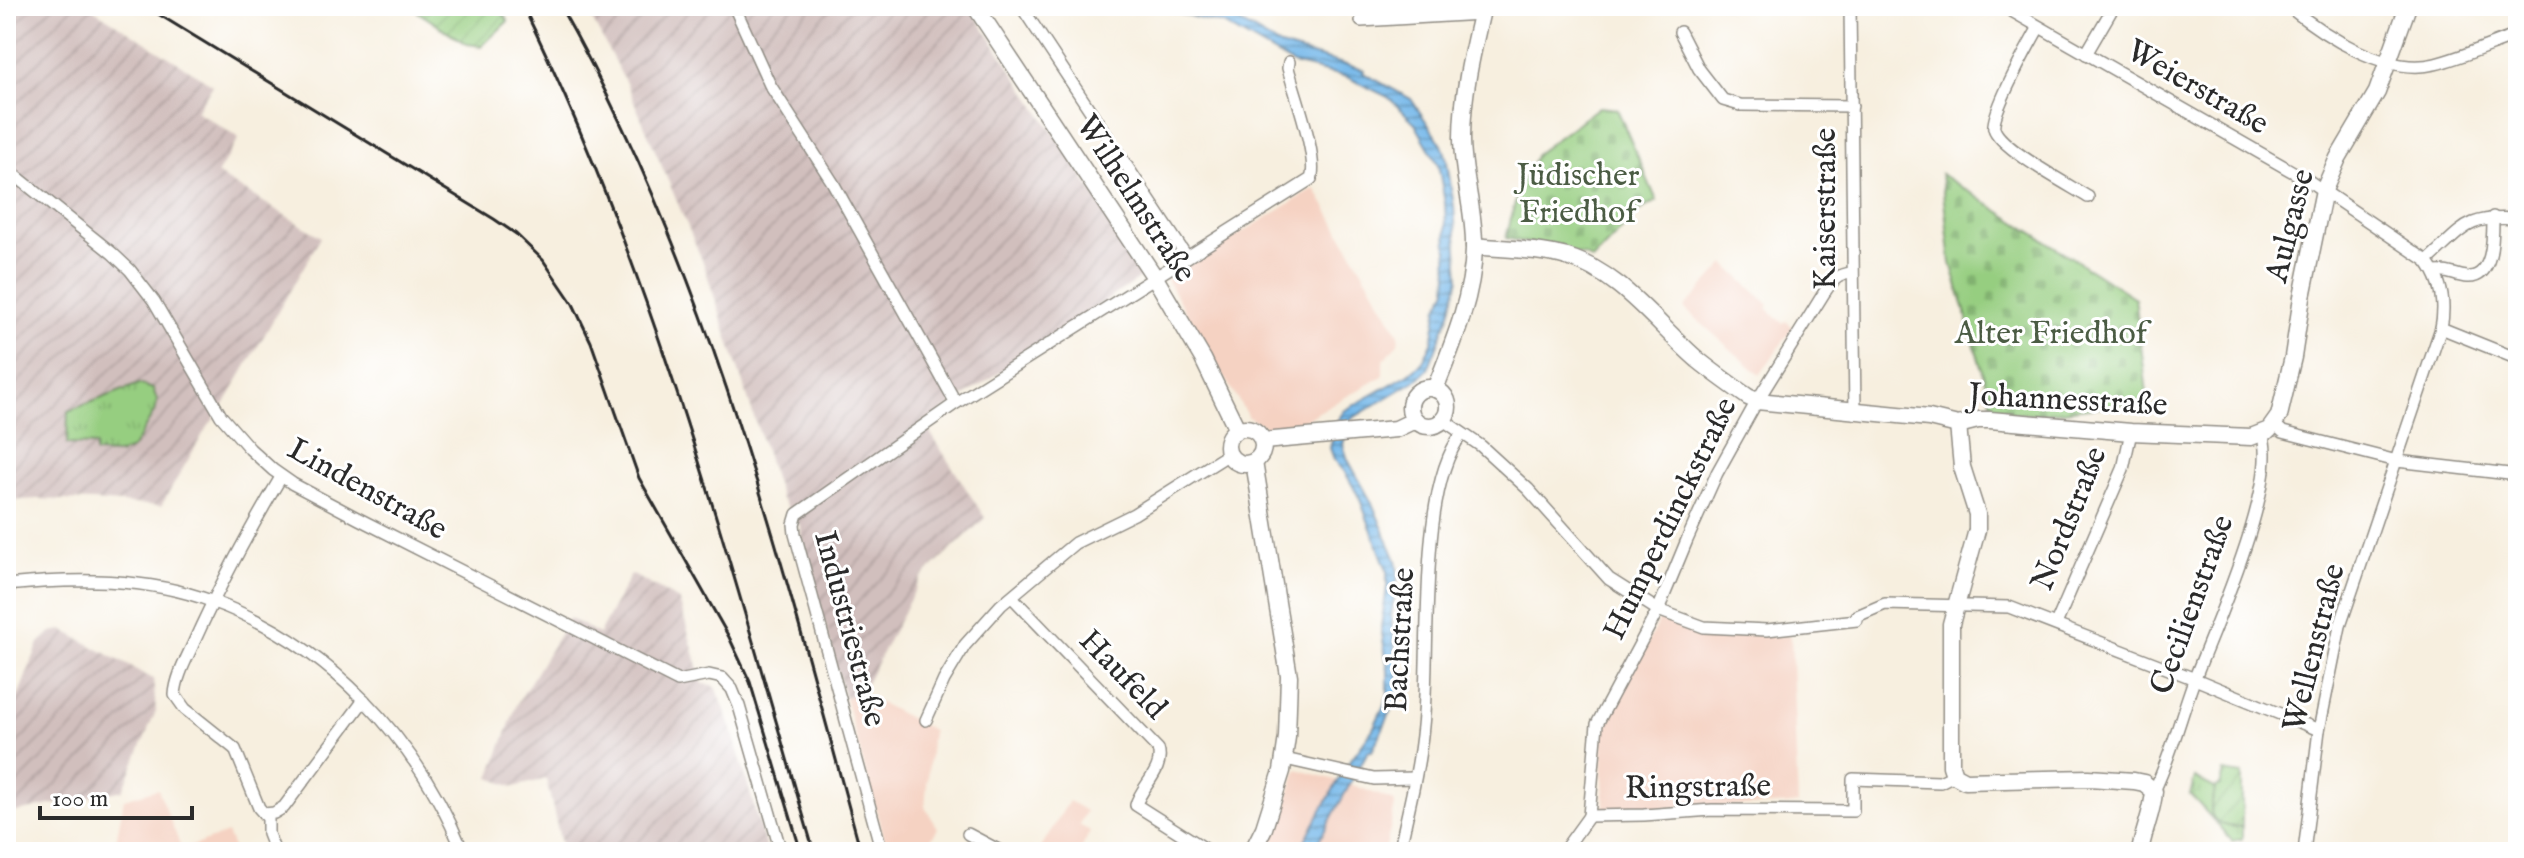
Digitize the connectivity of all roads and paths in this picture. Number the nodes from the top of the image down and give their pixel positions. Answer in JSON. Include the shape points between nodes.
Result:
{"nodes":[{"id":1,"x":734,"y":6,"type":"edge"},
{"id":2,"x":975,"y":6,"type":"edge"},
{"id":3,"x":1021,"y":6,"type":"edge"},
{"id":4,"x":1850,"y":6,"type":"edge"},
{"id":5,"x":2003,"y":6,"type":"edge"},
{"id":6,"x":2114,"y":6,"type":"edge"},
{"id":7,"x":2288,"y":6,"type":"edge"},
{"id":8,"x":2408,"y":6,"type":"edge"},
{"id":9,"x":1482,"y":10,"type":"edge"},
{"id":10,"x":1361,"y":21,"type":"dead end"},
{"id":11,"x":2039,"y":27,"type":"junction"},
{"id":12,"x":1680,"y":32,"type":"dead end"},
{"id":13,"x":2518,"y":35,"type":"edge"},
{"id":14,"x":2086,"y":54,"type":"junction"},
{"id":15,"x":1289,"y":62,"type":"dead end"},
{"id":16,"x":2389,"y":63,"type":"junction"},
{"id":17,"x":1852,"y":106,"type":"junction"},
{"id":18,"x":6,"y":168,"type":"edge"},
{"id":19,"x":2324,"y":190,"type":"junction"},
{"id":20,"x":2088,"y":197,"type":"dead end"},
{"id":21,"x":2493,"y":217,"type":"junction"},
{"id":22,"x":2518,"y":219,"type":"edge"},
{"id":23,"x":1474,"y":246,"type":"junction"},
{"id":24,"x":1187,"y":257,"type":"junction"},
{"id":25,"x":2427,"y":261,"type":"junction"},
{"id":26,"x":2436,"y":272,"type":"junction"},
{"id":27,"x":1852,"y":273,"type":"junction"},
{"id":28,"x":1154,"y":276,"type":"junction"},
{"id":29,"x":2441,"y":328,"type":"junction"},
{"id":30,"x":2518,"y":359,"type":"edge"},
{"id":31,"x":1435,"y":389,"type":"junction"},
{"id":32,"x":1757,"y":401,"type":"junction"},
{"id":33,"x":956,"y":403,"type":"junction"},
{"id":34,"x":1855,"y":413,"type":"junction"},
{"id":35,"x":1415,"y":420,"type":"junction"},
{"id":36,"x":1443,"y":420,"type":"junction"},
{"id":37,"x":1958,"y":425,"type":"junction"},
{"id":38,"x":1237,"y":429,"type":"junction"},
{"id":39,"x":2268,"y":429,"type":"junction"},
{"id":40,"x":2131,"y":432,"type":"junction"},
{"id":41,"x":1462,"y":434,"type":"junction"},
{"id":42,"x":1263,"y":441,"type":"junction"},
{"id":43,"x":1229,"y":454,"type":"junction"},
{"id":44,"x":2397,"y":461,"type":"junction"},
{"id":45,"x":1254,"y":462,"type":"junction"},
{"id":46,"x":2518,"y":475,"type":"edge"},
{"id":47,"x":281,"y":477,"type":"junction"},
{"id":48,"x":6,"y":585,"type":"edge"},
{"id":49,"x":1012,"y":597,"type":"junction"},
{"id":50,"x":211,"y":601,"type":"junction"},
{"id":51,"x":1954,"y":607,"type":"junction"},
{"id":52,"x":1658,"y":610,"type":"junction"},
{"id":53,"x":2056,"y":624,"type":"junction"},
{"id":54,"x":2195,"y":679,"type":"junction"},
{"id":55,"x":364,"y":700,"type":"junction"},
{"id":56,"x":926,"y":720,"type":"dead end"},
{"id":57,"x":2319,"y":730,"type":"junction"},
{"id":58,"x":1285,"y":759,"type":"junction"},
{"id":59,"x":1954,"y":775,"type":"junction"},
{"id":60,"x":1414,"y":778,"type":"junction"},
{"id":61,"x":2154,"y":791,"type":"junction"},
{"id":62,"x":264,"y":814,"type":"junction"},
{"id":63,"x":1589,"y":816,"type":"junction"},
{"id":64,"x":968,"y":834,"type":"dead end"},
{"id":65,"x":1567,"y":847,"type":"edge"},
{"id":66,"x":275,"y":852,"type":"edge"},
{"id":67,"x":463,"y":852,"type":"edge"},
{"id":68,"x":781,"y":852,"type":"edge"},
{"id":69,"x":882,"y":852,"type":"edge"},
{"id":70,"x":1002,"y":852,"type":"edge"},
{"id":71,"x":1210,"y":852,"type":"edge"},
{"id":72,"x":1252,"y":852,"type":"edge"},
{"id":73,"x":1399,"y":852,"type":"edge"},
{"id":74,"x":2140,"y":852,"type":"edge"},
{"id":75,"x":2304,"y":852,"type":"edge"}],
"edges":[{"from":1,"to":33,"type":"street","via":[[777,98],[833,183]]},
{"from":2,"to":28,"type":"main road","name":"Wilhelmstraße"},
{"from":3,"to":24,"type":"street"},
{"from":4,"to":17,"type":"street","name":"Kaiserstraße"},
{"from":5,"to":11,"type":"street","name":"Weierstraße"},
{"from":6,"to":14,"type":"street"},
{"from":7,"to":16,"type":"street","via":[[2311,25]]},
{"from":8,"to":16,"type":"main road","name":"Aulgasse"},
{"from":9,"to":10,"type":"street"},
{"from":9,"to":23,"type":"main road","via":[[1464,99],[1462,141]]},
{"from":11,"to":14,"type":"street","name":"Weierstraße"},
{"from":11,"to":20,"type":"street","via":[[1993,124],[2013,150]]},
{"from":12,"to":17,"type":"street","via":[[1723,100],[1740,105]]},
{"from":13,"to":16,"type":"street","via":[[2434,64]]},
{"from":14,"to":19,"type":"street","name":"Weierstraße"},
{"from":15,"to":24,"type":"street","name":"Industriestraße","via":[[1312,156],[1311,179]]},
{"from":16,"to":19,"type":"main road","name":"Aulgasse"},
{"from":17,"to":27,"type":"street","name":"Kaiserstraße"},
{"from":18,"to":47,"type":"street","name":"Lindenstraße","via":[[130,270],[226,423]]},
{"from":19,"to":25,"type":"street","name":"Weierstraße"},
{"from":19,"to":39,"type":"main road","name":"Aulgasse","via":[[2288,381],[2279,416]]},
{"from":21,"to":22,"type":"street"},
{"from":21,"to":25,"type":"street","via":[[2466,225]]},
{"from":21,"to":26,"type":"street","via":[[2491,249],[2481,273],[2465,277]]},
{"from":23,"to":31,"type":"main road","via":[[1466,300]]},
{"from":23,"to":32,"type":"main road","via":[[1529,250],[1596,270],[1698,360]]},
{"from":24,"to":28,"type":"street","name":"Industriestraße"},
{"from":25,"to":26,"type":"street","name":"Weierstraße"},
{"from":26,"to":29,"type":"street","name":"Wellenstraße","via":[[2443,301]]},
{"from":27,"to":32,"type":"street","name":"Humperdinckstraße","via":[[1830,284]]},
{"from":27,"to":34,"type":"street","name":"Kaiserstraße"},
{"from":28,"to":33,"type":"street","name":"Industriestraße"},
{"from":28,"to":38,"type":"main road","name":"Wilhelmstraße"},
{"from":29,"to":30,"type":"street"},
{"from":29,"to":44,"type":"street","name":"Wellenstraße"},
{"from":31,"to":35,"type":"main road","via":[[1423,388],[1414,395],[1410,405]]},
{"from":31,"to":36,"type":"main road","via":[[1448,405]]},
{"from":32,"to":34,"type":"main road","name":"Johannesstraße"},
{"from":32,"to":52,"type":"street","name":"Humperdinckstraße","via":[[1717,473]]},
{"from":33,"to":69,"type":"street","name":"Industriestraße","via":[[803,507],[794,524]]},
{"from":34,"to":37,"type":"main road","name":"Johannesstraße"},
{"from":35,"to":36,"type":"main road","via":[[1427,426]]},
{"from":35,"to":42,"type":"main road","via":[[1396,429]]},
{"from":36,"to":41,"type":"street"},
{"from":37,"to":40,"type":"main road","name":"Johannesstraße","via":[[1990,420]]},
{"from":37,"to":51,"type":"main road","via":[[1977,530]]},
{"from":38,"to":42,"type":"main road","via":[[1252,428]]},
{"from":38,"to":43,"type":"main road","via":[[1227,443]]},
{"from":39,"to":40,"type":"main road","name":"Johannesstraße","via":[[2251,437]]},
{"from":39,"to":44,"type":"street"},
{"from":39,"to":54,"type":"street","name":"Cecilienstraße","via":[[2257,513]]},
{"from":40,"to":53,"type":"street","name":"Nordstraße","via":[[2123,469]]},
{"from":41,"to":52,"type":"street","via":[[1528,489],[1609,579]]},
{"from":41,"to":60,"type":"street","name":"Bachstraße","via":[[1445,463],[1433,523],[1423,729]]},
{"from":42,"to":45,"type":"main road"},
{"from":43,"to":45,"type":"main road","via":[[1243,464]]},
{"from":43,"to":49,"type":"street","via":[[1134,514],[1075,543]]},
{"from":44,"to":46,"type":"street"},
{"from":44,"to":57,"type":"street","name":"Wellenstraße","via":[[2340,626]]},
{"from":45,"to":58,"type":"main road","via":[[1289,676]]},
{"from":47,"to":50,"type":"street"},
{"from":47,"to":68,"type":"street","name":"Lindenstraße","via":[[678,681],[722,678],[739,706]]},
{"from":48,"to":50,"type":"street","via":[[84,580],[165,588]]},
{"from":49,"to":56,"type":"street","via":[[965,645]]},
{"from":49,"to":71,"type":"street","name":"Haufeld","via":[[1158,749],[1158,766],[1136,805]]},
{"from":50,"to":55,"type":"street","via":[[283,636]]},
{"from":50,"to":62,"type":"street","via":[[175,695],[181,706],[235,749]]},
{"from":51,"to":52,"type":"street","via":[[1885,604],[1857,618],[1767,630],[1704,627]]},
{"from":51,"to":53,"type":"street","via":[[2009,607]]},
{"from":51,"to":59,"type":"main road"},
{"from":52,"to":63,"type":"street","name":"Humperdinckstraße","via":[[1597,724]]},
{"from":53,"to":54,"type":"street"},
{"from":54,"to":57,"type":"street"},
{"from":54,"to":61,"type":"street","name":"Cecilienstraße"},
{"from":55,"to":62,"type":"street","via":[[284,807]]},
{"from":55,"to":67,"type":"street","via":[[405,745],[442,804]]},
{"from":57,"to":75,"type":"street","name":"Wellenstraße"},
{"from":58,"to":60,"type":"street","via":[[1374,779]]},
{"from":58,"to":72,"type":"main road"},
{"from":59,"to":61,"type":"main road","via":[[1965,781],[2134,781]]},
{"from":59,"to":63,"type":"street","name":"Ringstraße","via":[[1940,782],[1853,779],[1853,811]]},
{"from":60,"to":73,"type":"street","name":"Bachstraße"},
{"from":61,"to":74,"type":"main road","name":"Cecilienstraße"},
{"from":62,"to":66,"type":"street"},
{"from":63,"to":65,"type":"street","name":"Ringstraße"},
{"from":64,"to":70,"type":"street"}]}
